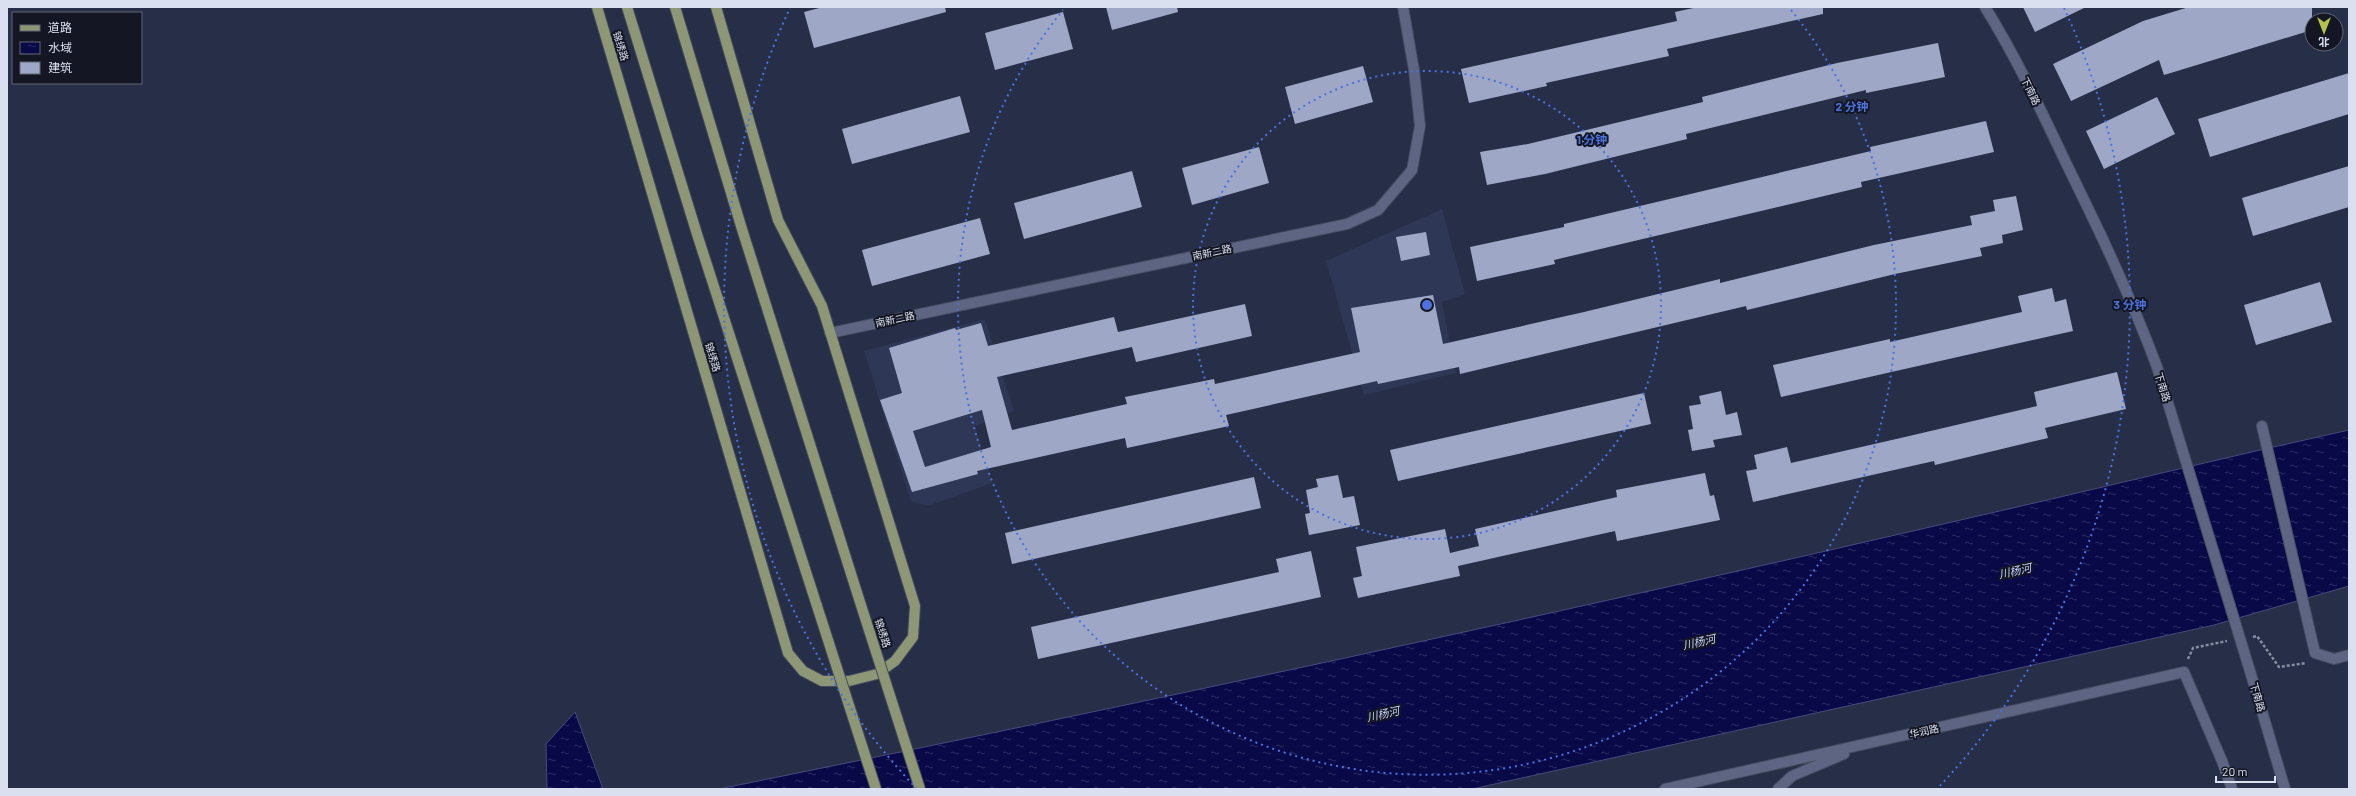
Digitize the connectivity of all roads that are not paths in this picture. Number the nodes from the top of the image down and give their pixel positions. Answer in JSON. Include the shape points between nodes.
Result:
{"nodes":[{"id":1,"x":596,"y":7,"type":"edge"},
{"id":2,"x":626,"y":7,"type":"edge"},
{"id":3,"x":675,"y":7,"type":"edge"},
{"id":4,"x":716,"y":7,"type":"edge"},
{"id":5,"x":1403,"y":7,"type":"edge"},
{"id":6,"x":1985,"y":7,"type":"edge"},
{"id":7,"x":830,"y":333,"type":"junction"},
{"id":8,"x":2262,"y":426,"type":"dead end"},
{"id":9,"x":2349,"y":655,"type":"edge"},
{"id":10,"x":1867,"y":744,"type":"junction"},
{"id":11,"x":876,"y":789,"type":"edge"},
{"id":12,"x":920,"y":789,"type":"edge"},
{"id":13,"x":1665,"y":789,"type":"edge"},
{"id":14,"x":1778,"y":789,"type":"edge"},
{"id":15,"x":2232,"y":789,"type":"edge"},
{"id":16,"x":2284,"y":789,"type":"edge"}],
"edges":[{"from":1,"to":7,"type":"main road","name":"锦绣路","via":[[788,653],[803,671],[822,681],[849,681],[877,674],[895,661],[913,637],[915,606]]},
{"from":2,"to":11,"type":"main road","name":"锦绣路","bridge":true,"via":[[699,242]]},
{"from":3,"to":12,"type":"main road","name":"锦绣路","bridge":true,"via":[[741,226]]},
{"from":4,"to":7,"type":"main road","name":"锦绣路","via":[[778,220],[822,306]]},
{"from":5,"to":7,"type":"street","name":"南新二路","via":[[1420,126],[1412,170],[1378,210],[1347,224]]},
{"from":6,"to":16,"type":"street","name":"下南路","bridge":true,"via":[[2017,62],[2105,244],[2126,288],[2157,367]]},
{"from":8,"to":9,"type":"street","via":[[2315,653],[2334,659]]},
{"from":10,"to":13,"type":"street","name":"华润路"},
{"from":10,"to":14,"type":"street","via":[[1792,776]]},
{"from":10,"to":15,"type":"street","name":"华润路","via":[[2184,672]]}]}
